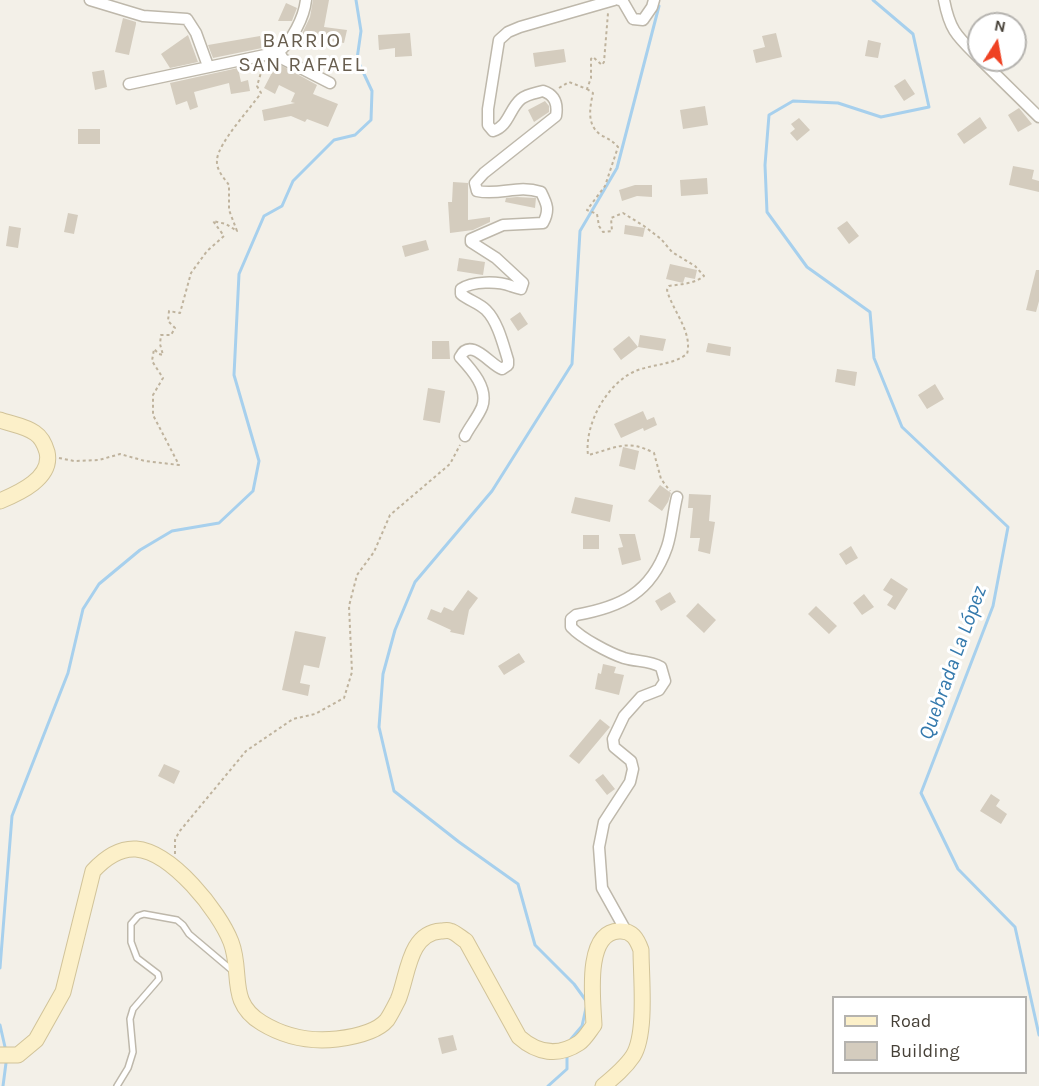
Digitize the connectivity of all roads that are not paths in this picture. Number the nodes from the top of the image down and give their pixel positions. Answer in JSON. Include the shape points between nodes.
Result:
{"nodes":[{"id":1,"x":90,"y":0,"type":"edge"},
{"id":2,"x":306,"y":0,"type":"edge"},
{"id":3,"x":654,"y":0,"type":"edge"},
{"id":4,"x":944,"y":0,"type":"edge"},
{"id":5,"x":614,"y":1,"type":"edge"},
{"id":6,"x":967,"y":46,"type":"edge"},
{"id":7,"x":279,"y":52,"type":"junction"},
{"id":8,"x":208,"y":66,"type":"junction"},
{"id":9,"x":993,"y":72,"type":"edge"},
{"id":10,"x":330,"y":82,"type":"dead end"},
{"id":11,"x":129,"y":84,"type":"dead end"},
{"id":12,"x":1039,"y":117,"type":"edge"},
{"id":13,"x":0,"y":420,"type":"edge"},
{"id":14,"x":465,"y":435,"type":"road end"},
{"id":15,"x":677,"y":497,"type":"road end"},
{"id":16,"x":0,"y":501,"type":"edge"},
{"id":17,"x":626,"y":931,"type":"junction"},
{"id":18,"x":236,"y":973,"type":"junction"},
{"id":19,"x":0,"y":1055,"type":"edge"},
{"id":20,"x":117,"y":1086,"type":"edge"},
{"id":21,"x":603,"y":1086,"type":"edge"}],
"edges":[{"from":1,"to":8,"type":"street","via":[[143,16],[187,19]]},
{"from":2,"to":7,"type":"street","via":[[288,44]]},
{"from":3,"to":5,"type":"street","via":[[647,16],[639,21],[633,19],[622,0]]},
{"from":4,"to":6,"type":"street","via":[[955,34]]},
{"from":5,"to":14,"type":"street","via":[[520,27],[499,40],[488,109],[489,128],[501,128],[520,99],[532,93],[549,93],[557,105],[556,116],[484,173],[475,183],[477,191],[494,193],[528,187],[541,192],[548,204],[548,214],[543,223],[503,225],[471,239],[474,246],[496,258],[523,282],[520,289],[492,284],[461,289],[461,294],[488,311],[508,360],[502,369],[478,351],[461,353],[482,388],[483,405]]},
{"from":7,"to":8,"type":"street"},
{"from":7,"to":10,"type":"street","via":[[283,59]]},
{"from":8,"to":11,"type":"street"},
{"from":9,"to":12,"type":"street"},
{"from":13,"to":16,"type":"main road","via":[[35,433],[48,455],[44,473],[30,486]]},
{"from":15,"to":17,"type":"street","via":[[667,546],[650,579],[621,603],[571,619],[571,627],[577,633],[623,658],[661,667],[665,681],[659,690],[640,697],[624,716],[613,739],[615,747],[631,761],[633,770],[630,782],[604,822],[599,847],[602,888]]},
{"from":17,"to":18,"type":"main road","via":[[611,931],[602,938],[592,975],[594,1025],[580,1042],[560,1052],[541,1051],[519,1037],[466,940],[450,931],[435,932],[418,944],[398,1000],[386,1021],[352,1037],[308,1040],[264,1024],[243,1005]]},
{"from":17,"to":21,"type":"main road","via":[[641,950],[641,1036],[634,1055]]},
{"from":18,"to":19,"type":"main road","via":[[232,944],[207,900],[169,864],[147,851],[119,852],[93,871],[63,992],[36,1040],[18,1055]]},
{"from":18,"to":20,"type":"lane","via":[[177,920],[144,914],[134,919],[131,942],[137,958],[159,979],[133,1010],[133,1052]]}]}
